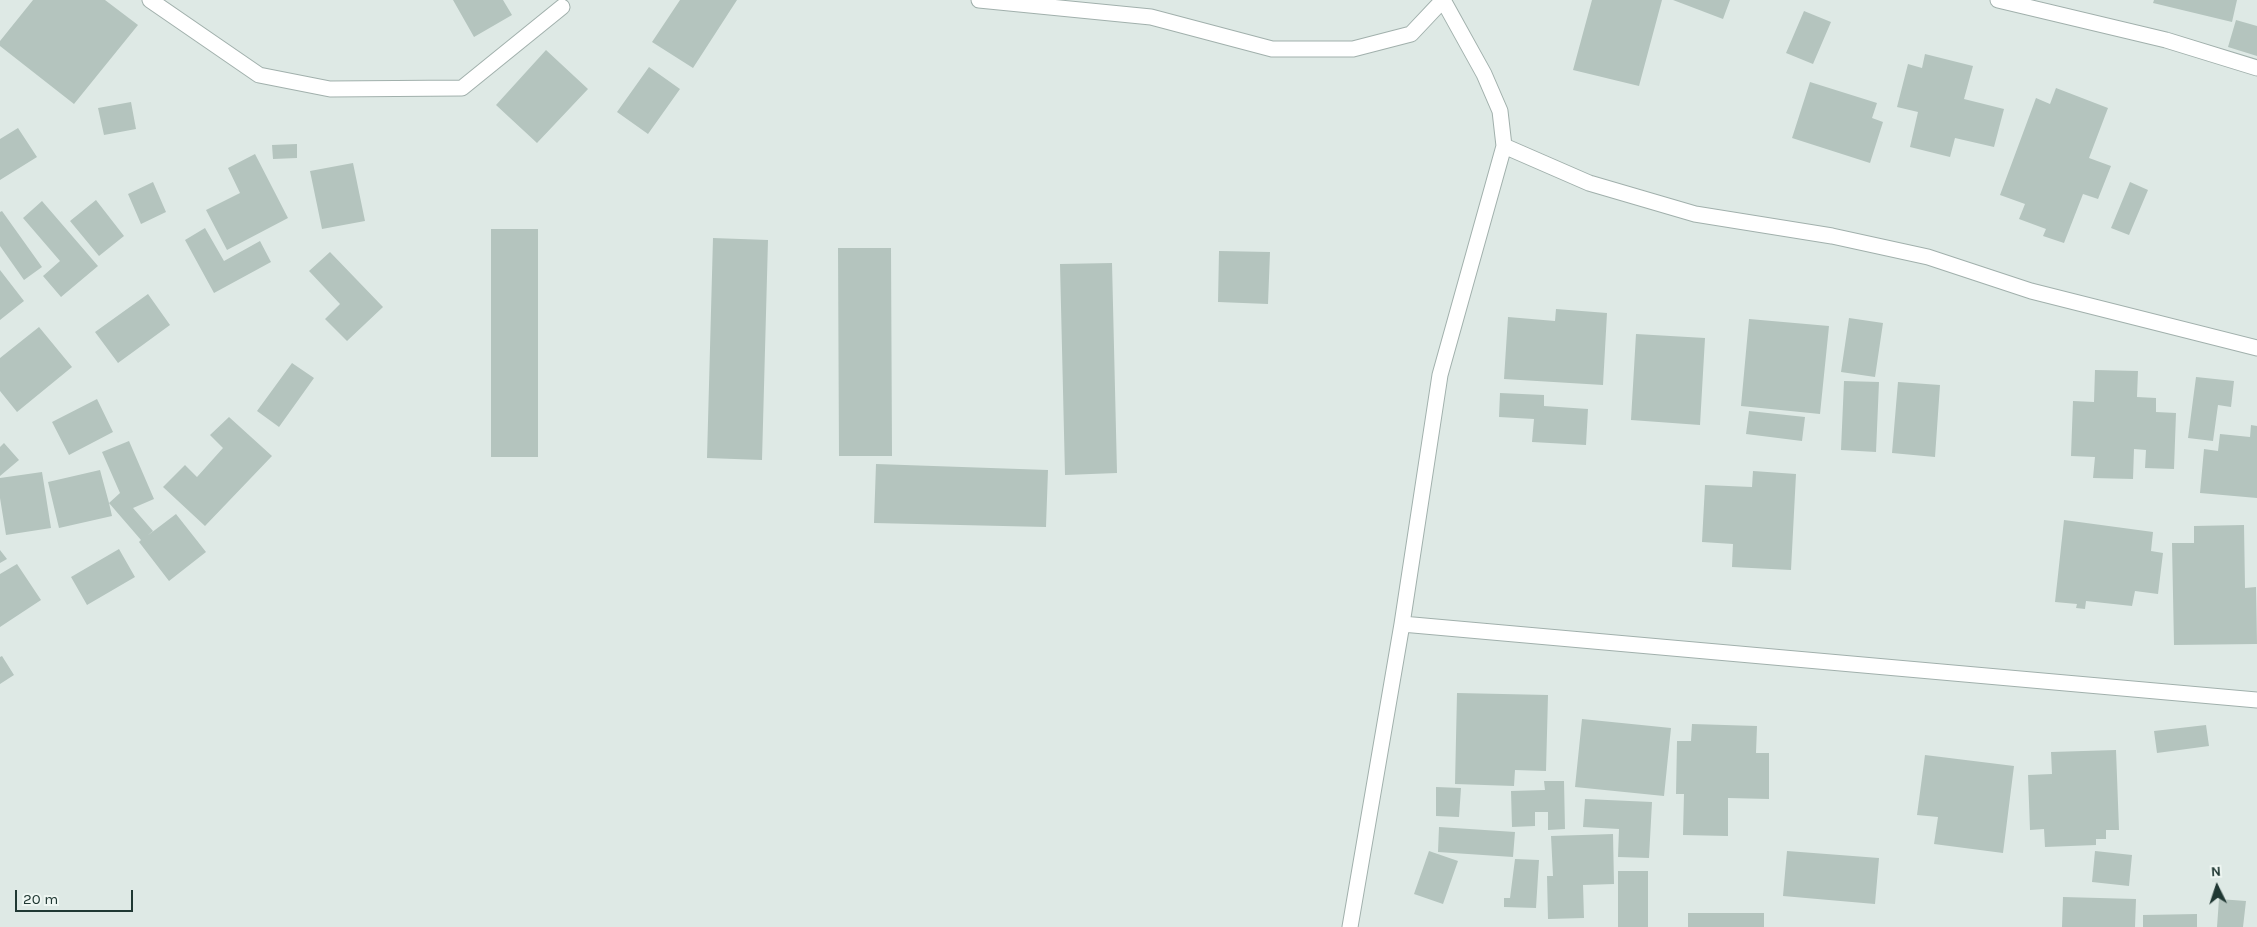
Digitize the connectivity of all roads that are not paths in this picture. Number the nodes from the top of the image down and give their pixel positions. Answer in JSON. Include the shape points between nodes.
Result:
{"nodes":[{"id":1,"x":150,"y":0,"type":"edge"},
{"id":2,"x":979,"y":0,"type":"edge"},
{"id":3,"x":1443,"y":0,"type":"edge"},
{"id":4,"x":1998,"y":0,"type":"edge"},
{"id":5,"x":562,"y":7,"type":"dead end"},
{"id":6,"x":2257,"y":68,"type":"edge"},
{"id":7,"x":1504,"y":146,"type":"junction"},
{"id":8,"x":2257,"y":348,"type":"edge"},
{"id":9,"x":1402,"y":624,"type":"junction"},
{"id":10,"x":2257,"y":700,"type":"edge"},
{"id":11,"x":1350,"y":927,"type":"edge"}],
"edges":[{"from":1,"to":5,"type":"street","via":[[259,75],[330,89],[462,88]]},
{"from":2,"to":3,"type":"street","via":[[1151,17],[1272,49],[1354,49],[1411,34]]},
{"from":3,"to":7,"type":"street","via":[[1484,74],[1500,111]]},
{"from":4,"to":6,"type":"street","via":[[2166,40]]},
{"from":7,"to":8,"type":"street","via":[[1589,183],[1694,214],[1832,236],[1928,257],[2031,291]]},
{"from":7,"to":9,"type":"street","via":[[1440,375]]},
{"from":9,"to":10,"type":"street"},
{"from":9,"to":11,"type":"street"}]}
